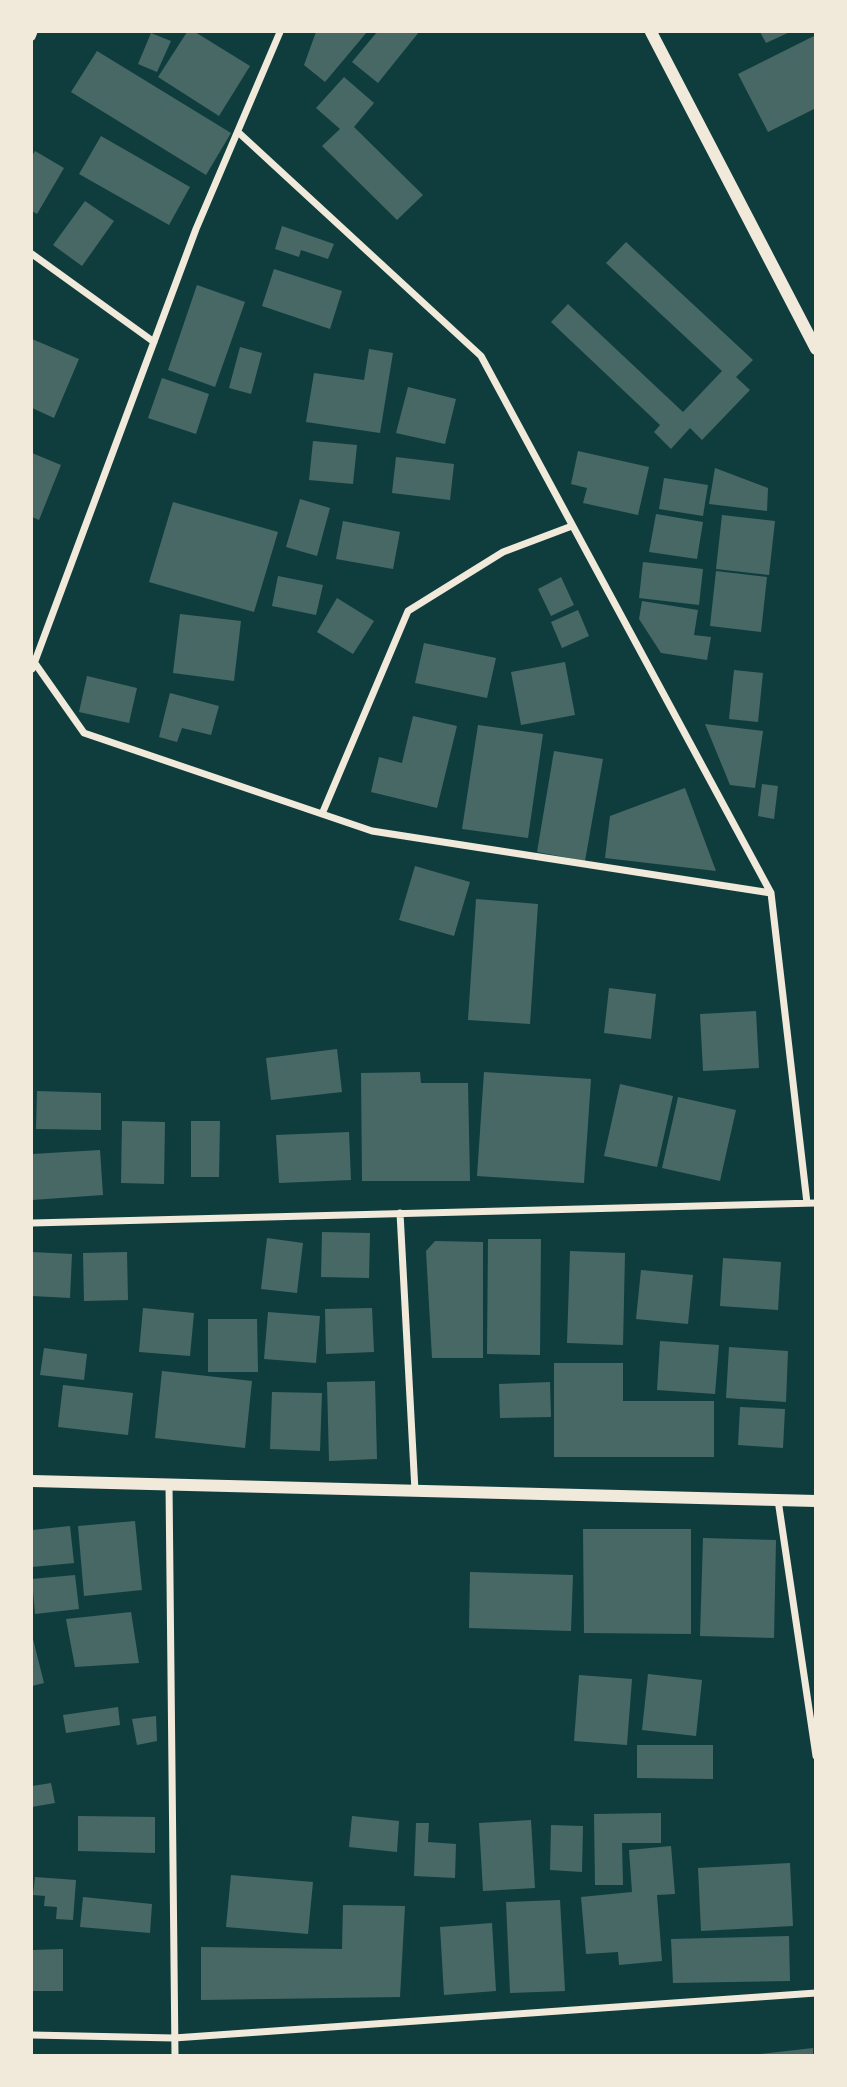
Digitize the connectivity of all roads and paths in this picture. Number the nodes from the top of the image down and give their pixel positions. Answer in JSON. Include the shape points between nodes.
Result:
{"nodes":[{"id":1,"x":34,"y":32,"type":"edge"},
{"id":2,"x":280,"y":32,"type":"edge"},
{"id":3,"x":650,"y":32,"type":"edge"},
{"id":4,"x":32,"y":37,"type":"edge"},
{"id":5,"x":238,"y":132,"type":"junction"},
{"id":6,"x":32,"y":254,"type":"edge"},
{"id":7,"x":154,"y":342,"type":"junction"},
{"id":8,"x":816,"y":349,"type":"edge"},
{"id":9,"x":572,"y":526,"type":"junction"},
{"id":10,"x":32,"y":663,"type":"edge"},
{"id":11,"x":322,"y":814,"type":"junction"},
{"id":12,"x":771,"y":893,"type":"junction"},
{"id":13,"x":811,"y":1203,"type":"edge"},
{"id":14,"x":400,"y":1213,"type":"junction"},
{"id":15,"x":32,"y":1223,"type":"edge"},
{"id":16,"x":32,"y":1481,"type":"edge"},
{"id":17,"x":169,"y":1485,"type":"junction"},
{"id":18,"x":415,"y":1491,"type":"junction"},
{"id":19,"x":778,"y":1500,"type":"junction"},
{"id":20,"x":816,"y":1501,"type":"edge"},
{"id":21,"x":816,"y":1756,"type":"edge"},
{"id":22,"x":816,"y":1993,"type":"edge"},
{"id":23,"x":32,"y":2035,"type":"edge"},
{"id":24,"x":174,"y":2038,"type":"junction"},
{"id":25,"x":175,"y":2056,"type":"edge"}],
"edges":[{"from":1,"to":4,"type":"street"},
{"from":2,"to":5,"type":"street"},
{"from":3,"to":8,"type":"street"},
{"from":5,"to":7,"type":"street"},
{"from":5,"to":9,"type":"street","via":[[481,356]]},
{"from":6,"to":7,"type":"street"},
{"from":7,"to":10,"type":"street"},
{"from":9,"to":11,"type":"street","via":[[503,552],[408,611]]},
{"from":9,"to":12,"type":"street"},
{"from":10,"to":11,"type":"street","via":[[84,733]]},
{"from":11,"to":12,"type":"street","via":[[372,831]]},
{"from":12,"to":13,"type":"street"},
{"from":13,"to":14,"type":"street"},
{"from":14,"to":15,"type":"street"},
{"from":14,"to":18,"type":"street"},
{"from":16,"to":17,"type":"street"},
{"from":17,"to":18,"type":"street"},
{"from":17,"to":24,"type":"street"},
{"from":18,"to":19,"type":"street"},
{"from":19,"to":20,"type":"street"},
{"from":19,"to":21,"type":"street"},
{"from":22,"to":24,"type":"street"},
{"from":23,"to":24,"type":"street"},
{"from":24,"to":25,"type":"street"}]}
